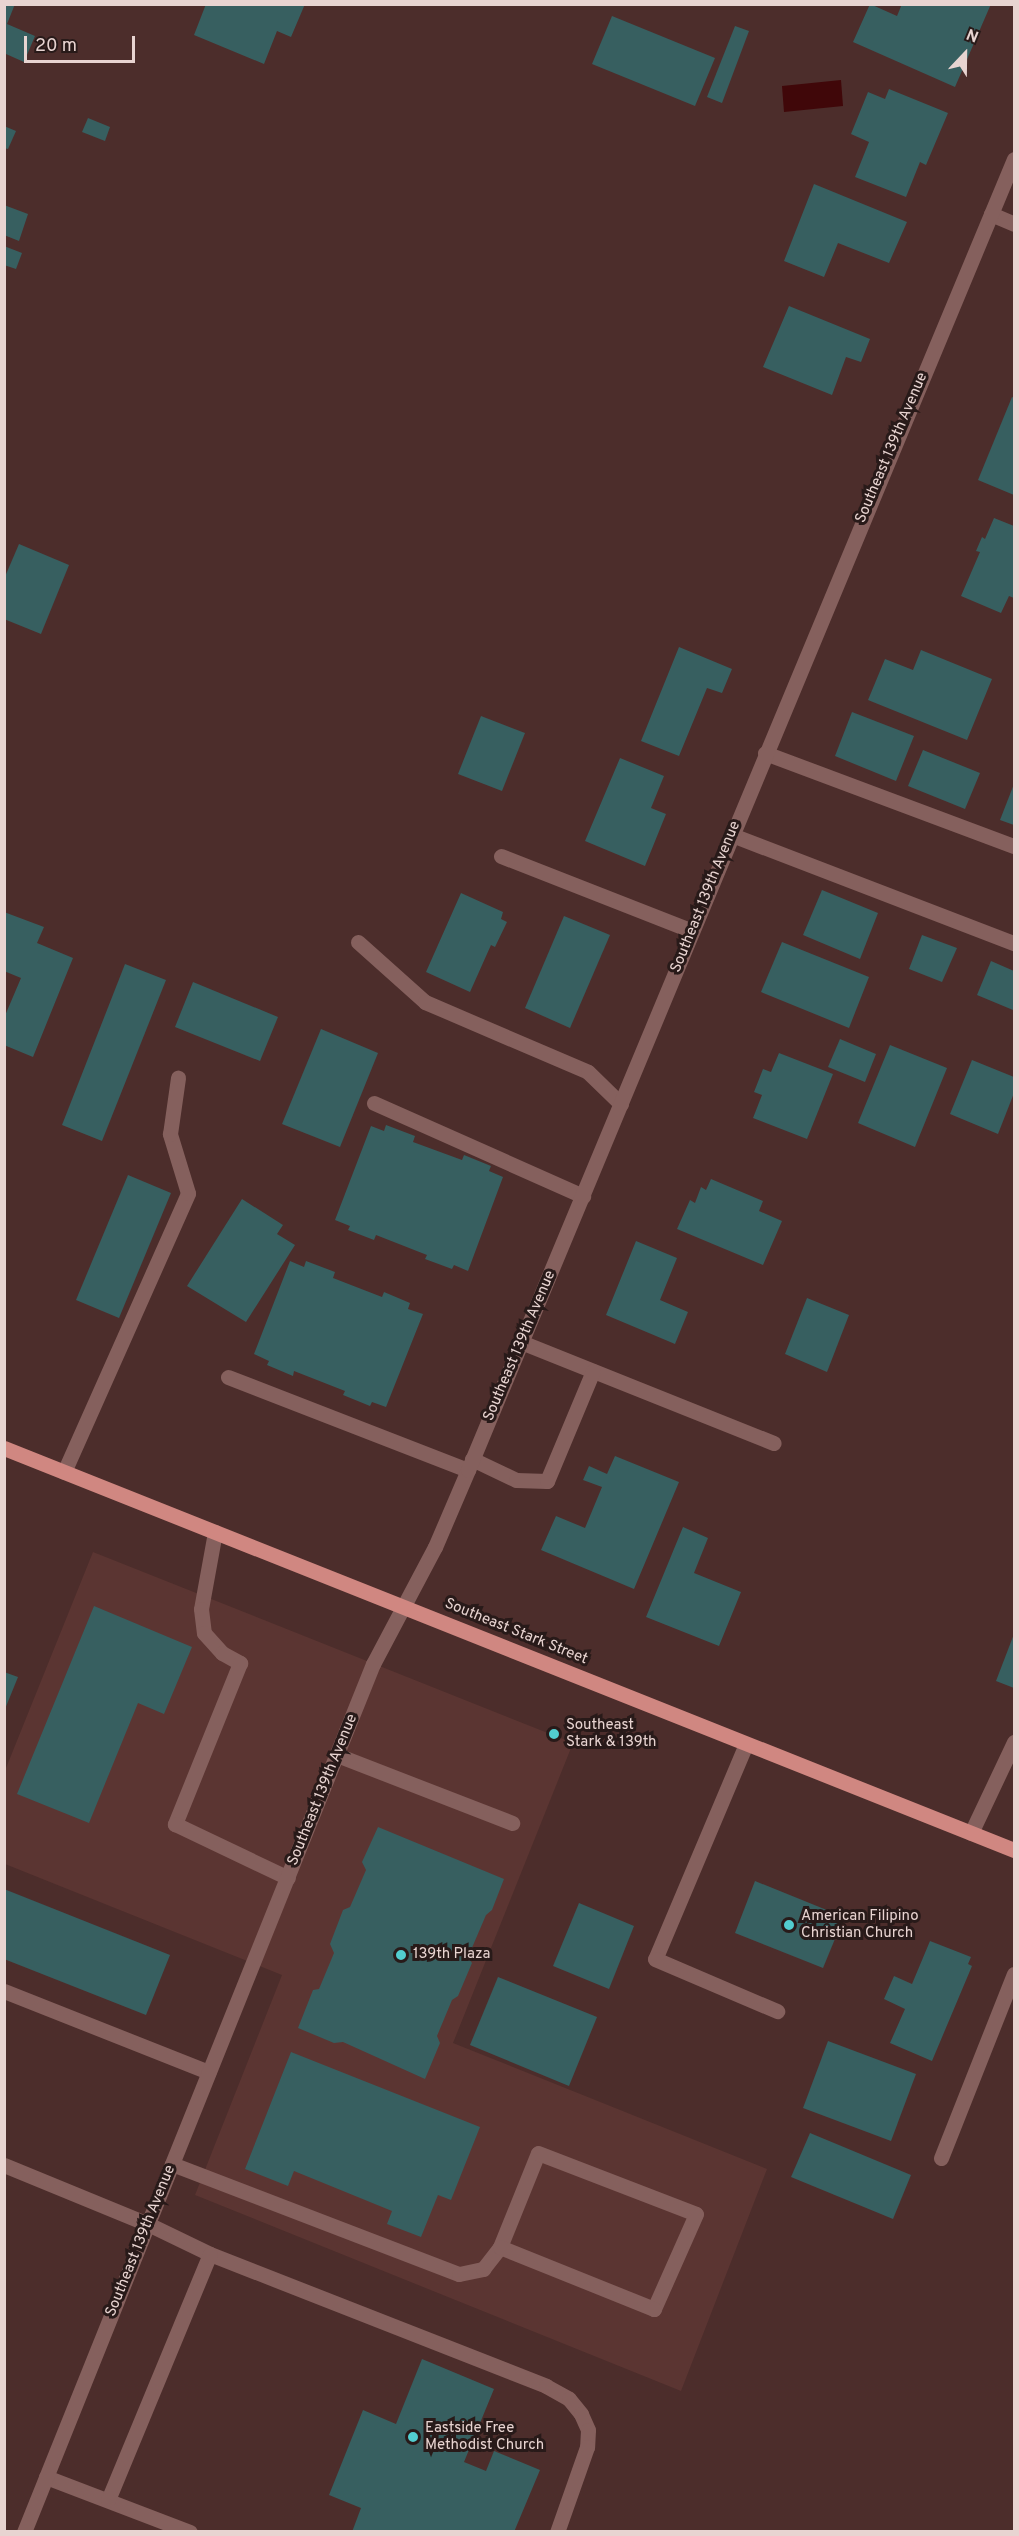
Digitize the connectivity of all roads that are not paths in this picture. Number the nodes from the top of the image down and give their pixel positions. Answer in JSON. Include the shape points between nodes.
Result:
{"nodes":[{"id":1,"x":1014,"y":159,"type":"edge"},
{"id":2,"x":991,"y":214,"type":"junction"},
{"id":3,"x":1014,"y":224,"type":"edge"},
{"id":4,"x":765,"y":753,"type":"junction"},
{"id":5,"x":732,"y":835,"type":"junction"},
{"id":6,"x":1014,"y":846,"type":"edge"},
{"id":7,"x":501,"y":856,"type":"dead end"},
{"id":8,"x":692,"y":931,"type":"junction"},
{"id":9,"x":358,"y":942,"type":"dead end"},
{"id":10,"x":1014,"y":943,"type":"edge"},
{"id":11,"x":178,"y":1078,"type":"dead end"},
{"id":12,"x":374,"y":1103,"type":"dead end"},
{"id":13,"x":621,"y":1104,"type":"junction"},
{"id":14,"x":583,"y":1196,"type":"junction"},
{"id":15,"x":521,"y":1342,"type":"junction"},
{"id":16,"x":593,"y":1371,"type":"junction"},
{"id":17,"x":228,"y":1377,"type":"dead end"},
{"id":18,"x":774,"y":1443,"type":"dead end"},
{"id":19,"x":4,"y":1448,"type":"edge"},
{"id":20,"x":470,"y":1465,"type":"junction"},
{"id":21,"x":64,"y":1472,"type":"junction"},
{"id":22,"x":215,"y":1532,"type":"junction"},
{"id":23,"x":404,"y":1607,"type":"junction"},
{"id":24,"x":1014,"y":1742,"type":"edge"},
{"id":25,"x":746,"y":1743,"type":"junction"},
{"id":26,"x":337,"y":1755,"type":"junction"},
{"id":27,"x":512,"y":1823,"type":"dead end"},
{"id":28,"x":971,"y":1833,"type":"junction"},
{"id":29,"x":1014,"y":1850,"type":"edge"},
{"id":30,"x":288,"y":1878,"type":"junction"},
{"id":31,"x":1014,"y":1974,"type":"edge"},
{"id":32,"x":4,"y":1992,"type":"edge"},
{"id":33,"x":777,"y":2011,"type":"dead end"},
{"id":34,"x":209,"y":2072,"type":"junction"},
{"id":35,"x":941,"y":2158,"type":"dead end"},
{"id":36,"x":172,"y":2164,"type":"junction"},
{"id":37,"x":4,"y":2165,"type":"edge"},
{"id":38,"x":148,"y":2224,"type":"junction"},
{"id":39,"x":500,"y":2247,"type":"junction"},
{"id":40,"x":210,"y":2253,"type":"junction"},
{"id":41,"x":46,"y":2477,"type":"junction"},
{"id":42,"x":108,"y":2500,"type":"junction"},
{"id":43,"x":24,"y":2532,"type":"edge"},
{"id":44,"x":190,"y":2532,"type":"edge"},
{"id":45,"x":557,"y":2532,"type":"edge"}],
"edges":[{"from":1,"to":2,"type":"street","name":"Southeast 139th Avenue"},
{"from":2,"to":3,"type":"street"},
{"from":2,"to":4,"type":"street","name":"Southeast 139th Avenue"},
{"from":4,"to":5,"type":"street","name":"Southeast 139th Avenue"},
{"from":4,"to":6,"type":"street"},
{"from":5,"to":8,"type":"street","name":"Southeast 139th Avenue"},
{"from":5,"to":10,"type":"street"},
{"from":7,"to":8,"type":"street"},
{"from":8,"to":13,"type":"street","name":"Southeast 139th Avenue"},
{"from":9,"to":13,"type":"street","via":[[425,1002],[588,1072]]},
{"from":11,"to":21,"type":"street","via":[[170,1134],[188,1193]]},
{"from":12,"to":14,"type":"street"},
{"from":13,"to":14,"type":"street","name":"Southeast 139th Avenue"},
{"from":14,"to":15,"type":"street","name":"Southeast 139th Avenue"},
{"from":15,"to":16,"type":"street"},
{"from":15,"to":20,"type":"street","name":"Southeast 139th Avenue"},
{"from":16,"to":18,"type":"street"},
{"from":16,"to":20,"type":"street","via":[[547,1481],[516,1480]]},
{"from":17,"to":20,"type":"street"},
{"from":19,"to":21,"type":"main road","name":"Southeast Stark Street"},
{"from":20,"to":23,"type":"street","name":"Southeast 139th Avenue"},
{"from":21,"to":22,"type":"main road","name":"Southeast Stark Street"},
{"from":22,"to":23,"type":"main road","name":"Southeast Stark Street"},
{"from":22,"to":30,"type":"street","via":[[201,1609],[204,1633],[222,1653],[240,1663],[175,1824]]},
{"from":23,"to":25,"type":"main road","name":"Southeast Stark Street"},
{"from":23,"to":26,"type":"street","name":"Southeast 139th Avenue","via":[[373,1664]]},
{"from":24,"to":28,"type":"street"},
{"from":25,"to":28,"type":"main road","name":"Southeast Stark Street"},
{"from":25,"to":33,"type":"street","via":[[655,1959]]},
{"from":26,"to":27,"type":"street"},
{"from":26,"to":30,"type":"street","name":"Southeast 139th Avenue"},
{"from":28,"to":29,"type":"main road","name":"Southeast Stark Street"},
{"from":30,"to":34,"type":"street","name":"Southeast 139th Avenue"},
{"from":31,"to":35,"type":"street"},
{"from":32,"to":34,"type":"street"},
{"from":34,"to":36,"type":"street","name":"Southeast 139th Avenue"},
{"from":36,"to":38,"type":"street","name":"Southeast 139th Avenue"},
{"from":36,"to":39,"type":"street","via":[[459,2274],[483,2269]]},
{"from":37,"to":38,"type":"street"},
{"from":38,"to":40,"type":"street"},
{"from":38,"to":41,"type":"street","name":"Southeast 139th Avenue"},
{"from":39,"to":39,"type":"street","via":[[538,2153],[696,2214],[654,2309]]},
{"from":40,"to":42,"type":"street"},
{"from":40,"to":45,"type":"street","via":[[546,2386],[568,2399],[588,2430],[587,2447]]},
{"from":41,"to":42,"type":"street"},
{"from":41,"to":43,"type":"street","name":"Southeast 139th Avenue"},
{"from":42,"to":44,"type":"street"}]}
